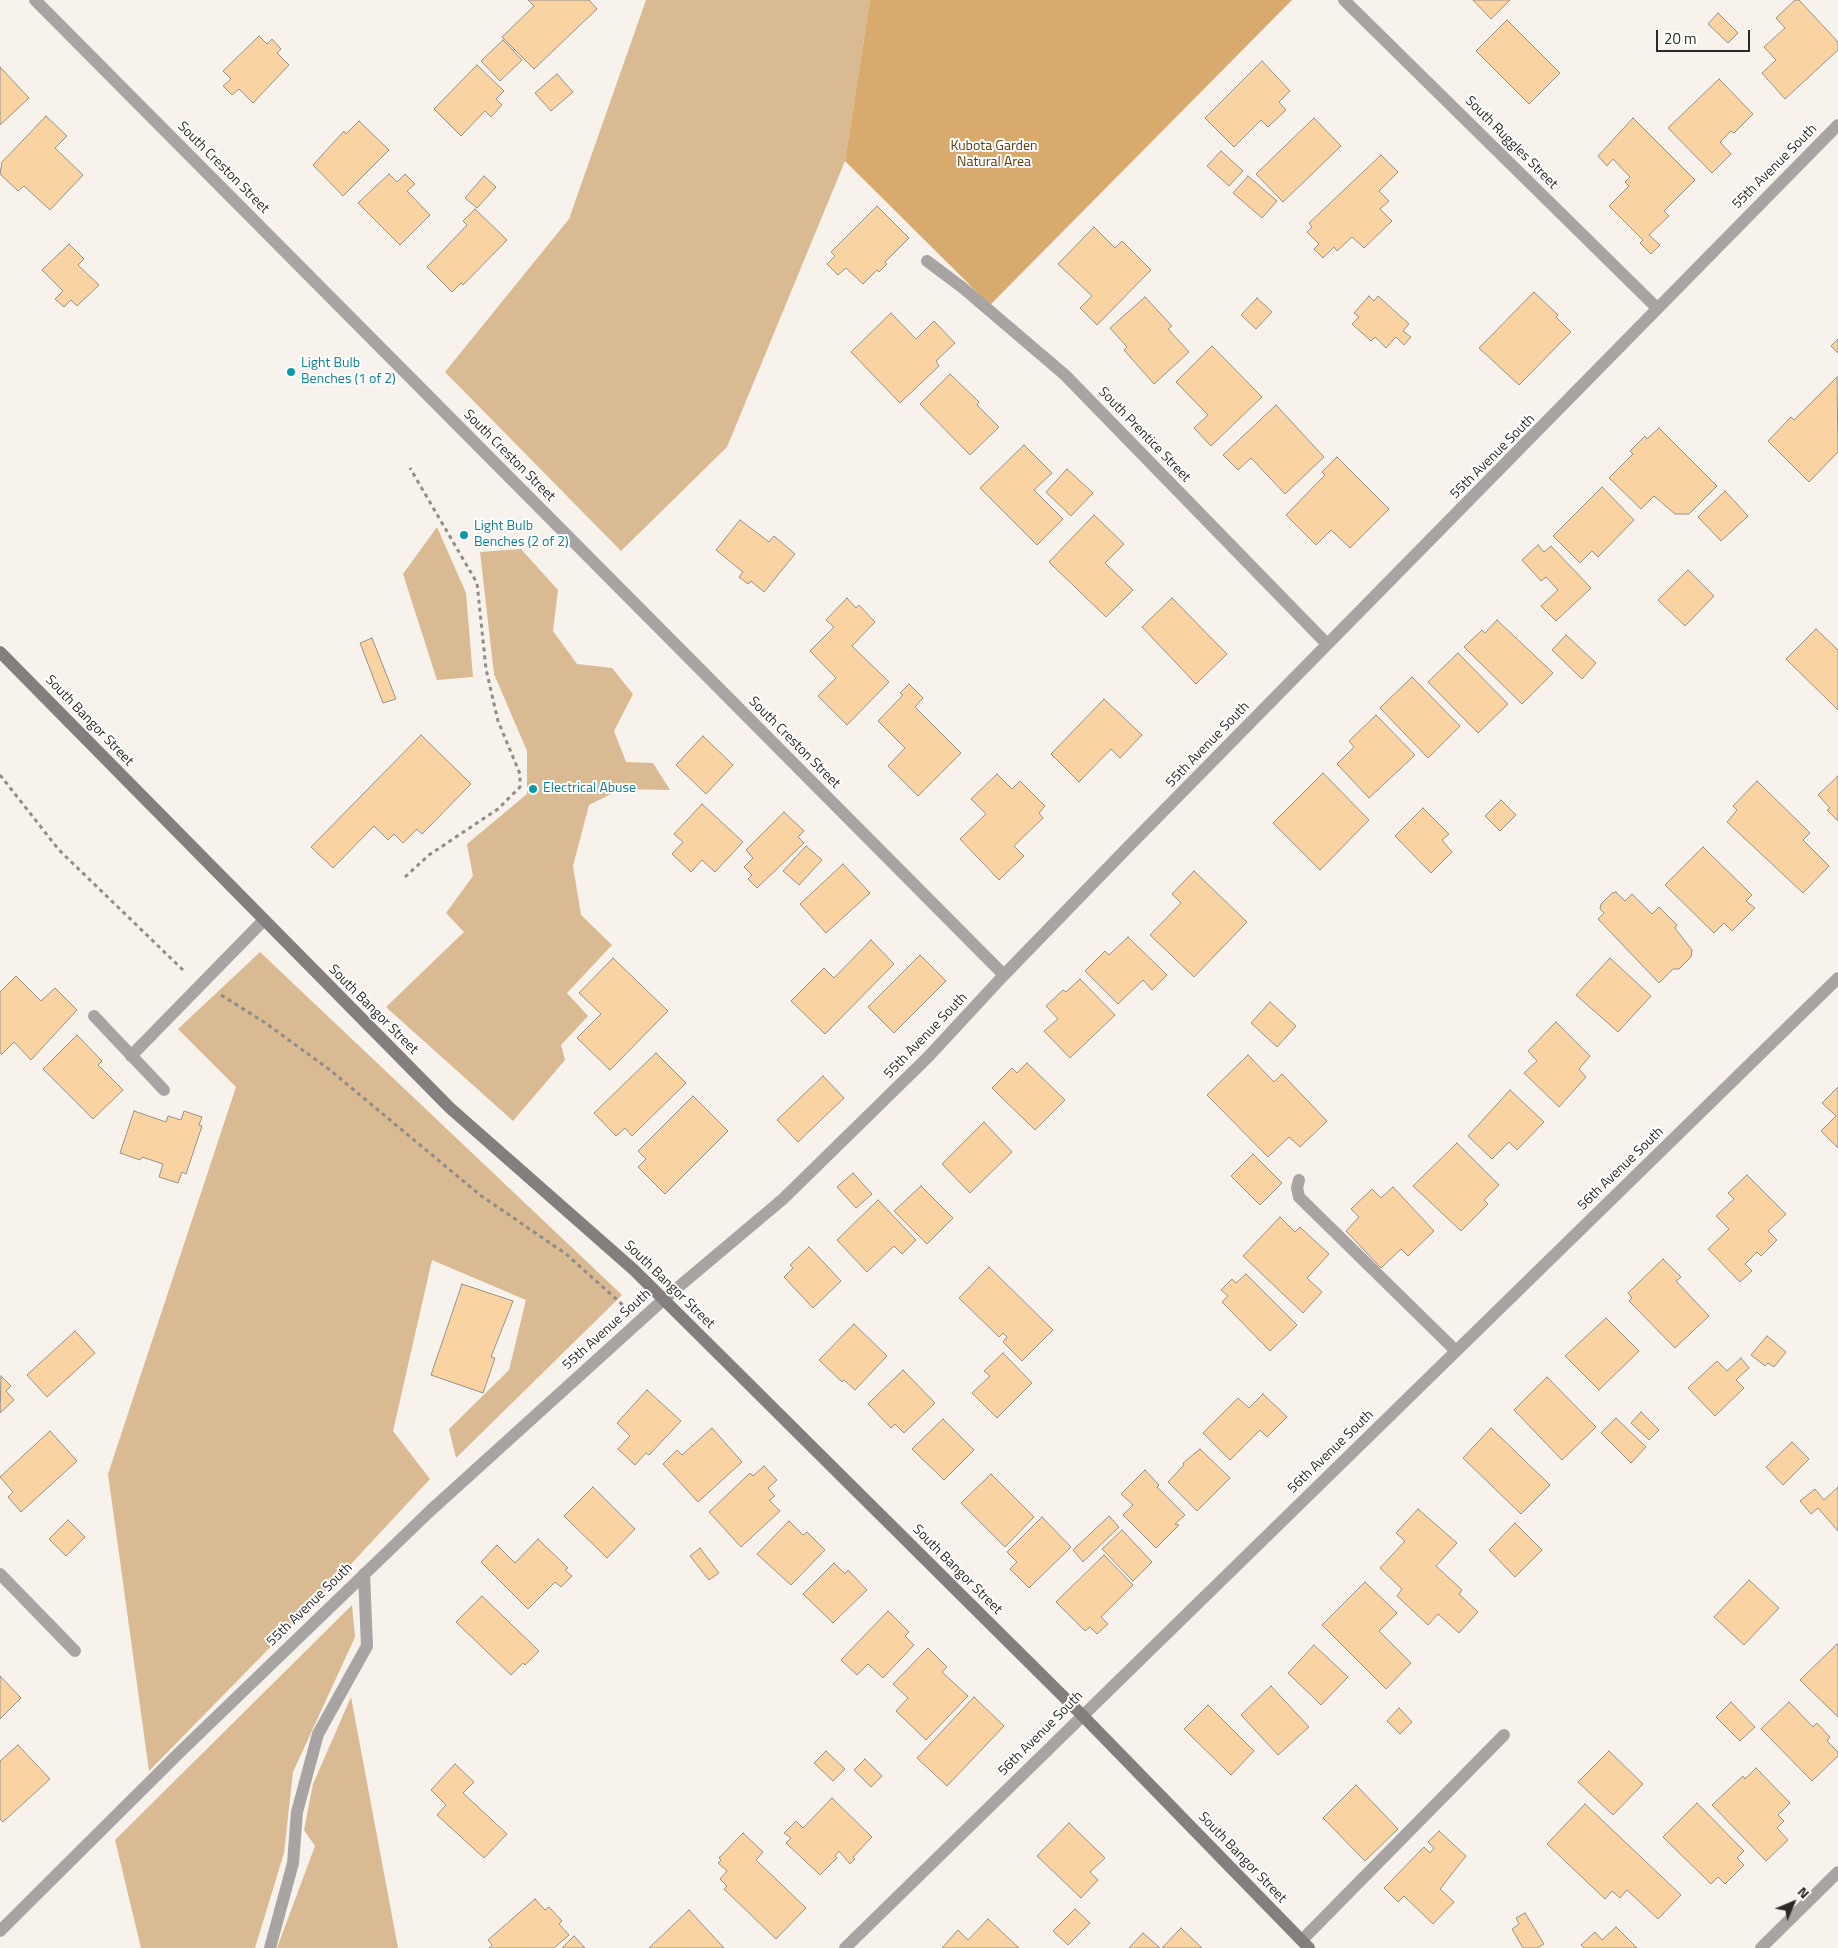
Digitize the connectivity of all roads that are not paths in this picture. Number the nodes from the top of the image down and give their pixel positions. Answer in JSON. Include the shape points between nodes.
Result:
{"nodes":[{"id":1,"x":35,"y":0,"type":"edge"},
{"id":2,"x":1344,"y":0,"type":"edge"},
{"id":3,"x":1838,"y":125,"type":"edge"},
{"id":4,"x":927,"y":260,"type":"dead end"},
{"id":5,"x":1657,"y":308,"type":"junction"},
{"id":6,"x":1327,"y":644,"type":"junction"},
{"id":7,"x":0,"y":652,"type":"edge"},
{"id":8,"x":263,"y":921,"type":"junction"},
{"id":9,"x":1004,"y":975,"type":"junction"},
{"id":10,"x":1838,"y":978,"type":"edge"},
{"id":11,"x":94,"y":1016,"type":"dead end"},
{"id":12,"x":131,"y":1056,"type":"junction"},
{"id":13,"x":164,"y":1090,"type":"dead end"},
{"id":14,"x":1299,"y":1180,"type":"dead end"},
{"id":15,"x":663,"y":1300,"type":"junction"},
{"id":16,"x":1456,"y":1351,"type":"junction"},
{"id":17,"x":0,"y":1574,"type":"edge"},
{"id":18,"x":364,"y":1574,"type":"junction"},
{"id":19,"x":75,"y":1651,"type":"dead end"},
{"id":20,"x":1082,"y":1715,"type":"junction"},
{"id":21,"x":1504,"y":1735,"type":"dead end"},
{"id":22,"x":1838,"y":1872,"type":"edge"},
{"id":23,"x":0,"y":1931,"type":"edge"},
{"id":24,"x":1305,"y":1944,"type":"edge"},
{"id":25,"x":270,"y":1948,"type":"edge"},
{"id":26,"x":846,"y":1948,"type":"edge"},
{"id":27,"x":1761,"y":1948,"type":"edge"}],
"edges":[{"from":1,"to":9,"type":"street","name":"South Creston Street"},
{"from":2,"to":5,"type":"street","name":"South Ruggles Street"},
{"from":3,"to":5,"type":"street","name":"55th Avenue South"},
{"from":4,"to":6,"type":"street","name":"South Prentice Street","via":[[1065,375]]},
{"from":5,"to":6,"type":"street","name":"55th Avenue South","via":[[1529,442]]},
{"from":6,"to":9,"type":"street","name":"55th Avenue South"},
{"from":7,"to":8,"type":"street","name":"South Bangor Street"},
{"from":8,"to":12,"type":"street"},
{"from":8,"to":15,"type":"street","name":"South Bangor Street","via":[[450,1108],[634,1270]]},
{"from":9,"to":15,"type":"street","name":"55th Avenue South","via":[[928,1057],[783,1198]]},
{"from":10,"to":16,"type":"street","name":"56th Avenue South"},
{"from":11,"to":12,"type":"street"},
{"from":12,"to":13,"type":"street"},
{"from":14,"to":16,"type":"street","via":[[1299,1196]]},
{"from":15,"to":18,"type":"street","name":"55th Avenue South"},
{"from":15,"to":20,"type":"street","name":"South Bangor Street"},
{"from":16,"to":20,"type":"street","name":"56th Avenue South"},
{"from":17,"to":19,"type":"street"},
{"from":18,"to":23,"type":"street","name":"55th Avenue South"},
{"from":18,"to":25,"type":"street","via":[[367,1646],[318,1734],[297,1812],[293,1863]]},
{"from":20,"to":24,"type":"street","name":"South Bangor Street"},
{"from":20,"to":26,"type":"street","name":"56th Avenue South"},
{"from":21,"to":24,"type":"street"},
{"from":22,"to":27,"type":"street"}]}
